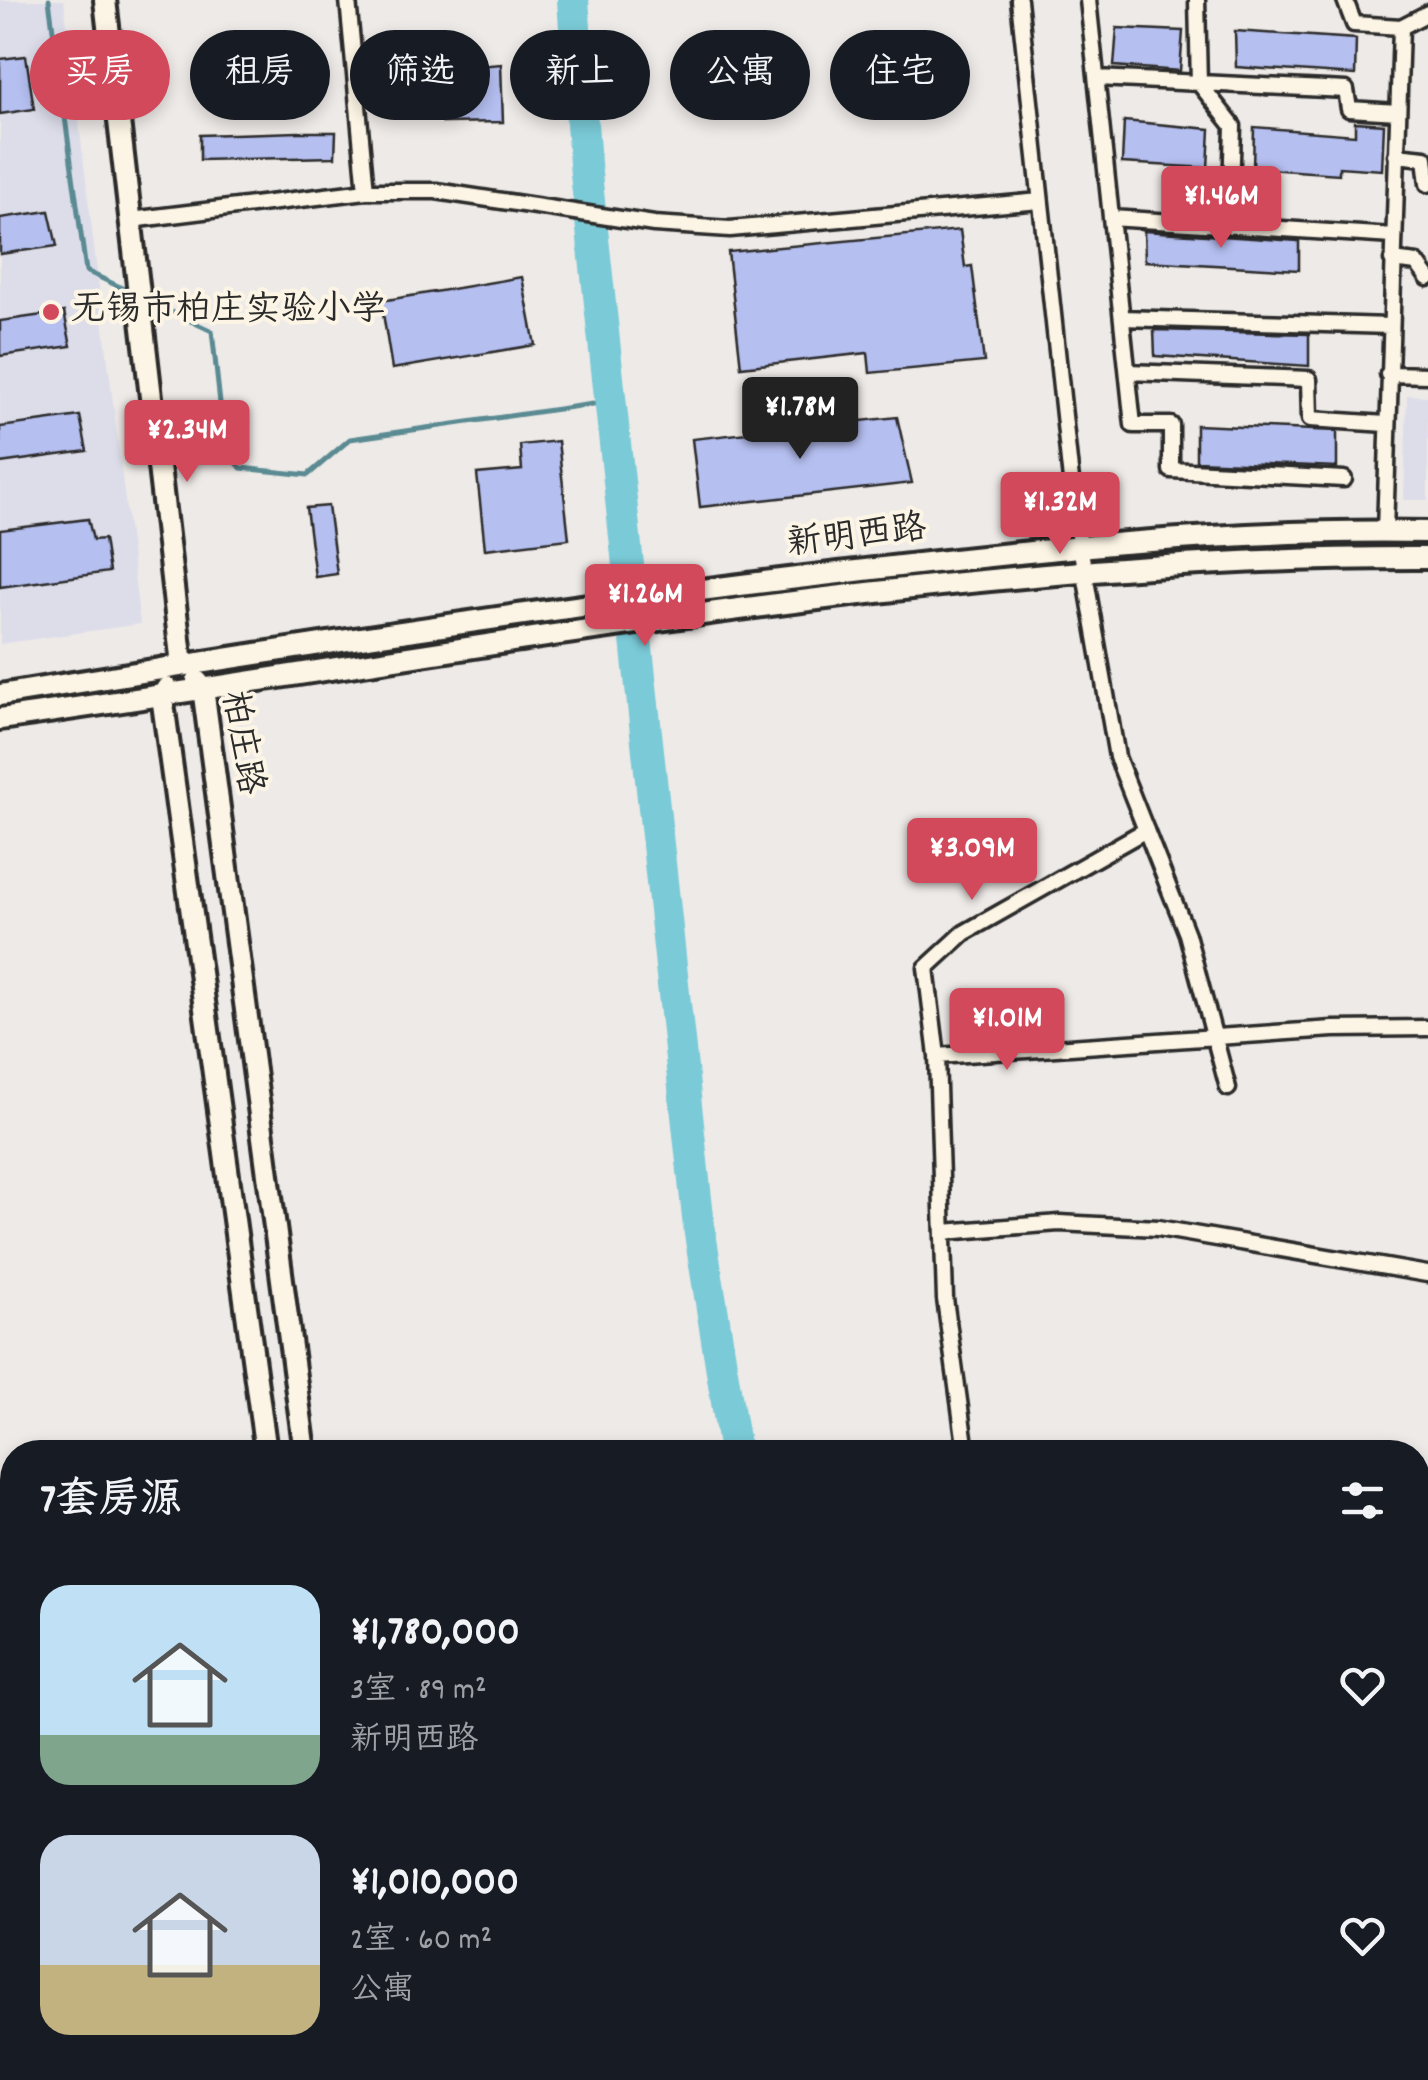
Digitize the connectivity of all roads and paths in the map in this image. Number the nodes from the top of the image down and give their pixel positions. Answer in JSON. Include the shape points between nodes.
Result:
{"nodes":[{"id":1,"x":105,"y":0,"type":"edge"},
{"id":2,"x":348,"y":0,"type":"edge"},
{"id":3,"x":1020,"y":0,"type":"edge"},
{"id":4,"x":1088,"y":0,"type":"edge"},
{"id":5,"x":1197,"y":0,"type":"edge"},
{"id":6,"x":1344,"y":0,"type":"edge"},
{"id":7,"x":1428,"y":14,"type":"edge"},
{"id":8,"x":1401,"y":27,"type":"junction"},
{"id":9,"x":1096,"y":78,"type":"junction"},
{"id":10,"x":1198,"y":83,"type":"junction"},
{"id":11,"x":1398,"y":112,"type":"junction"},
{"id":12,"x":1396,"y":155,"type":"junction"},
{"id":13,"x":1428,"y":184,"type":"edge"},
{"id":14,"x":366,"y":190,"type":"junction"},
{"id":15,"x":1040,"y":202,"type":"junction"},
{"id":16,"x":1111,"y":218,"type":"junction"},
{"id":17,"x":132,"y":220,"type":"junction"},
{"id":18,"x":1230,"y":226,"type":"junction"},
{"id":19,"x":1393,"y":236,"type":"junction"},
{"id":20,"x":1392,"y":260,"type":"junction"},
{"id":21,"x":1428,"y":278,"type":"edge"},
{"id":22,"x":1122,"y":318,"type":"junction"},
{"id":23,"x":1390,"y":326,"type":"junction"},
{"id":24,"x":1128,"y":372,"type":"junction"},
{"id":25,"x":1388,"y":374,"type":"junction"},
{"id":26,"x":1428,"y":375,"type":"edge"},
{"id":27,"x":1386,"y":424,"type":"junction"},
{"id":28,"x":1344,"y":479,"type":"dead end"},
{"id":29,"x":1385,"y":532,"type":"junction"},
{"id":30,"x":1428,"y":532,"type":"edge"},
{"id":31,"x":1080,"y":544,"type":"junction"},
{"id":32,"x":1428,"y":558,"type":"edge"},
{"id":33,"x":1085,"y":571,"type":"junction"},
{"id":34,"x":182,"y":665,"type":"junction"},
{"id":35,"x":203,"y":688,"type":"junction"},
{"id":36,"x":0,"y":695,"type":"edge"},
{"id":37,"x":162,"y":696,"type":"junction"},
{"id":38,"x":0,"y":719,"type":"edge"},
{"id":39,"x":1146,"y":830,"type":"junction"},
{"id":40,"x":1428,"y":1028,"type":"edge"},
{"id":41,"x":1214,"y":1037,"type":"junction"},
{"id":42,"x":938,"y":1056,"type":"junction"},
{"id":43,"x":1228,"y":1088,"type":"dead end"},
{"id":44,"x":944,"y":1232,"type":"junction"},
{"id":45,"x":1427,"y":1274,"type":"edge"},
{"id":46,"x":264,"y":1440,"type":"edge"},
{"id":47,"x":303,"y":1440,"type":"edge"},
{"id":48,"x":964,"y":1440,"type":"edge"}],
"edges":[{"from":1,"to":17,"type":"street"},
{"from":2,"to":14,"type":"street"},
{"from":3,"to":15,"type":"street"},
{"from":4,"to":9,"type":"street"},
{"from":5,"to":10,"type":"street"},
{"from":6,"to":8,"type":"street","via":[[1354,24]]},
{"from":7,"to":8,"type":"street"},
{"from":8,"to":11,"type":"street"},
{"from":9,"to":10,"type":"street"},
{"from":9,"to":16,"type":"street"},
{"from":10,"to":11,"type":"street","via":[[1346,90],[1349,108]]},
{"from":10,"to":18,"type":"street","via":[[1233,126]]},
{"from":11,"to":12,"type":"street"},
{"from":12,"to":13,"type":"street","via":[[1425,158]]},
{"from":12,"to":19,"type":"street"},
{"from":14,"to":15,"type":"street","via":[[436,190],[654,224],[730,229]]},
{"from":14,"to":17,"type":"street"},
{"from":15,"to":31,"type":"street"},
{"from":16,"to":18,"type":"street"},
{"from":16,"to":22,"type":"street"},
{"from":17,"to":34,"type":"street"},
{"from":18,"to":19,"type":"street"},
{"from":19,"to":20,"type":"street"},
{"from":20,"to":21,"type":"street","via":[[1417,263]]},
{"from":20,"to":23,"type":"street"},
{"from":22,"to":23,"type":"street"},
{"from":22,"to":24,"type":"street"},
{"from":23,"to":25,"type":"street"},
{"from":24,"to":27,"type":"street","via":[[1308,378],[1310,419]]},
{"from":24,"to":28,"type":"street","via":[[1133,425],[1170,425],[1170,470]]},
{"from":25,"to":26,"type":"street"},
{"from":25,"to":27,"type":"street"},
{"from":27,"to":29,"type":"street"},
{"from":29,"to":30,"type":"street","name":"新明西路"},
{"from":29,"to":31,"type":"street","name":"新明西路"},
{"from":31,"to":33,"type":"street"},
{"from":31,"to":34,"type":"street","name":"新明西路","via":[[596,602]]},
{"from":32,"to":33,"type":"street","name":"新明西路"},
{"from":33,"to":35,"type":"street","name":"新明西路","via":[[685,618]]},
{"from":33,"to":39,"type":"street","via":[[1116,757]]},
{"from":34,"to":35,"type":"street","name":"柏庄路"},
{"from":34,"to":36,"type":"street","name":"新明西路"},
{"from":34,"to":37,"type":"street","name":"柏庄路"},
{"from":35,"to":37,"type":"street","name":"新明西路"},
{"from":35,"to":47,"type":"street","name":"柏庄路"},
{"from":37,"to":38,"type":"street","name":"新明西路"},
{"from":37,"to":46,"type":"street","name":"柏庄路"},
{"from":39,"to":41,"type":"street","via":[[1187,934]]},
{"from":39,"to":42,"type":"street","via":[[964,933],[926,968]]},
{"from":40,"to":41,"type":"street"},
{"from":41,"to":42,"type":"street"},
{"from":41,"to":43,"type":"street"},
{"from":42,"to":44,"type":"street"},
{"from":44,"to":45,"type":"street","via":[[1059,1223],[1158,1228]]},
{"from":44,"to":48,"type":"street","via":[[945,1299]]}]}
